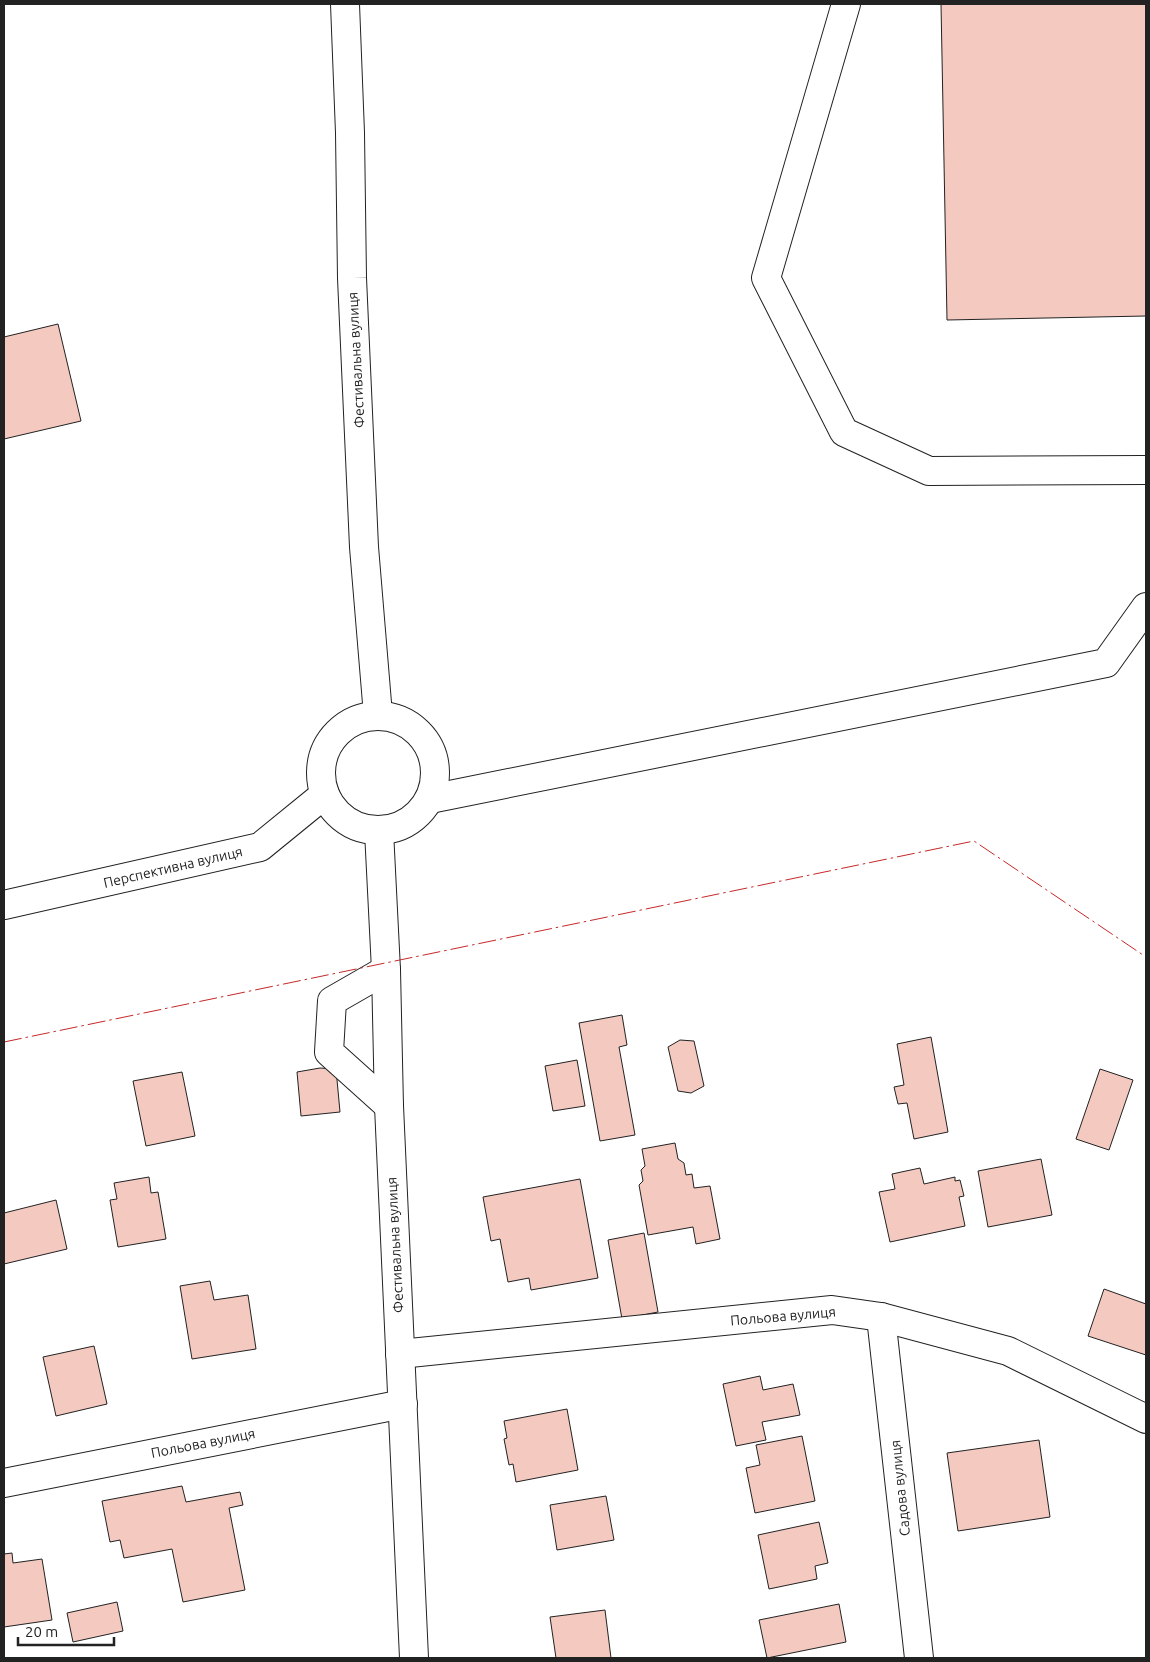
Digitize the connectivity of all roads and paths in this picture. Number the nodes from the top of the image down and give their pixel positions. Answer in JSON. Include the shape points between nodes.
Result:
{"nodes":[{"id":1,"x":345,"y":4,"type":"edge"},
{"id":2,"x":846,"y":4,"type":"edge"},
{"id":3,"x":1146,"y":470,"type":"edge"},
{"id":4,"x":1146,"y":607,"type":"edge"},
{"id":5,"x":378,"y":715,"type":"junction"},
{"id":6,"x":325,"y":794,"type":"junction"},
{"id":7,"x":430,"y":799,"type":"junction"},
{"id":8,"x":379,"y":831,"type":"junction"},
{"id":9,"x":4,"y":905,"type":"edge"},
{"id":10,"x":386,"y":970,"type":"junction"},
{"id":11,"x":388,"y":1106,"type":"junction"},
{"id":12,"x":882,"y":1317,"type":"junction"},
{"id":13,"x":400,"y":1354,"type":"junction"},
{"id":14,"x":403,"y":1404,"type":"junction"},
{"id":15,"x":1146,"y":1419,"type":"edge"},
{"id":16,"x":4,"y":1483,"type":"edge"},
{"id":17,"x":414,"y":1658,"type":"edge"},
{"id":18,"x":919,"y":1658,"type":"edge"}],
"edges":[{"from":1,"to":5,"type":"street","name":"Фестивальна вулиця","via":[[352,278],[364,547]]},
{"from":2,"to":3,"type":"street","via":[[766,278],[844,432],[929,471]]},
{"from":4,"to":7,"type":"street","via":[[1106,663]]},
{"from":5,"to":6,"type":"street","via":[[348,724],[326,747],[321,762]]},
{"from":5,"to":7,"type":"street","via":[[397,718],[414,728],[427,743],[435,761],[436,780]]},
{"from":6,"to":8,"type":"street","via":[[331,806],[352,824]]},
{"from":6,"to":9,"type":"street","name":"Перспективна вулиця","via":[[260,848]]},
{"from":7,"to":8,"type":"street","via":[[423,810],[403,825]]},
{"from":8,"to":10,"type":"street","name":"Фестивальна вулиця"},
{"from":10,"to":11,"type":"street","name":"Фестивальна вулиця"},
{"from":10,"to":11,"type":"street","via":[[332,1001],[330,1052]]},
{"from":11,"to":13,"type":"street","name":"Фестивальна вулиця"},
{"from":12,"to":13,"type":"street","name":"Польова вулиця","via":[[832,1310]]},
{"from":12,"to":15,"type":"street","name":"Польова вулиця","via":[[1008,1351]]},
{"from":12,"to":18,"type":"street","name":"Садова вулиця"},
{"from":13,"to":14,"type":"street","name":"Фестивальна вулиця"},
{"from":14,"to":16,"type":"street","name":"Польова вулиця"},
{"from":14,"to":17,"type":"street","name":"Фестивальна вулиця"}]}
